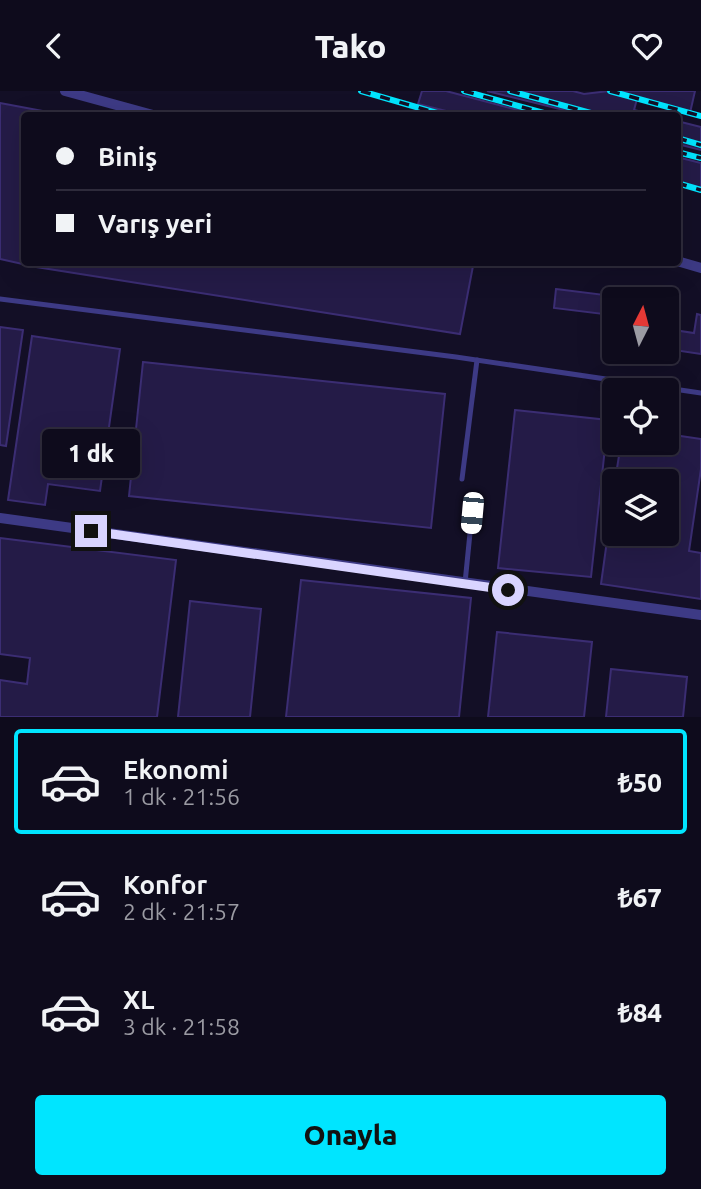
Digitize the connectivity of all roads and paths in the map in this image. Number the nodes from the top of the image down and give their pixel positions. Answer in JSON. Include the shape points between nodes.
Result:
{"nodes":[{"id":1,"x":65,"y":91,"type":"edge"},
{"id":2,"x":142,"y":112,"type":"edge"},
{"id":3,"x":681,"y":262,"type":"edge"},
{"id":4,"x":701,"y":268,"type":"edge"},
{"id":5,"x":0,"y":299,"type":"edge"},
{"id":6,"x":477,"y":360,"type":"junction"},
{"id":7,"x":701,"y":393,"type":"edge"},
{"id":8,"x":462,"y":479,"type":"dead end"},
{"id":9,"x":472,"y":513,"type":"dead end"},
{"id":10,"x":0,"y":518,"type":"edge"},
{"id":11,"x":465,"y":584,"type":"junction"},
{"id":12,"x":701,"y":615,"type":"edge"}],
"edges":[{"from":1,"to":2,"type":"street"},
{"from":3,"to":4,"type":"street"},
{"from":5,"to":6,"type":"lane"},
{"from":6,"to":7,"type":"lane"},
{"from":6,"to":8,"type":"lane"},
{"from":9,"to":11,"type":"lane"},
{"from":10,"to":11,"type":"street"},
{"from":11,"to":12,"type":"street"}]}
